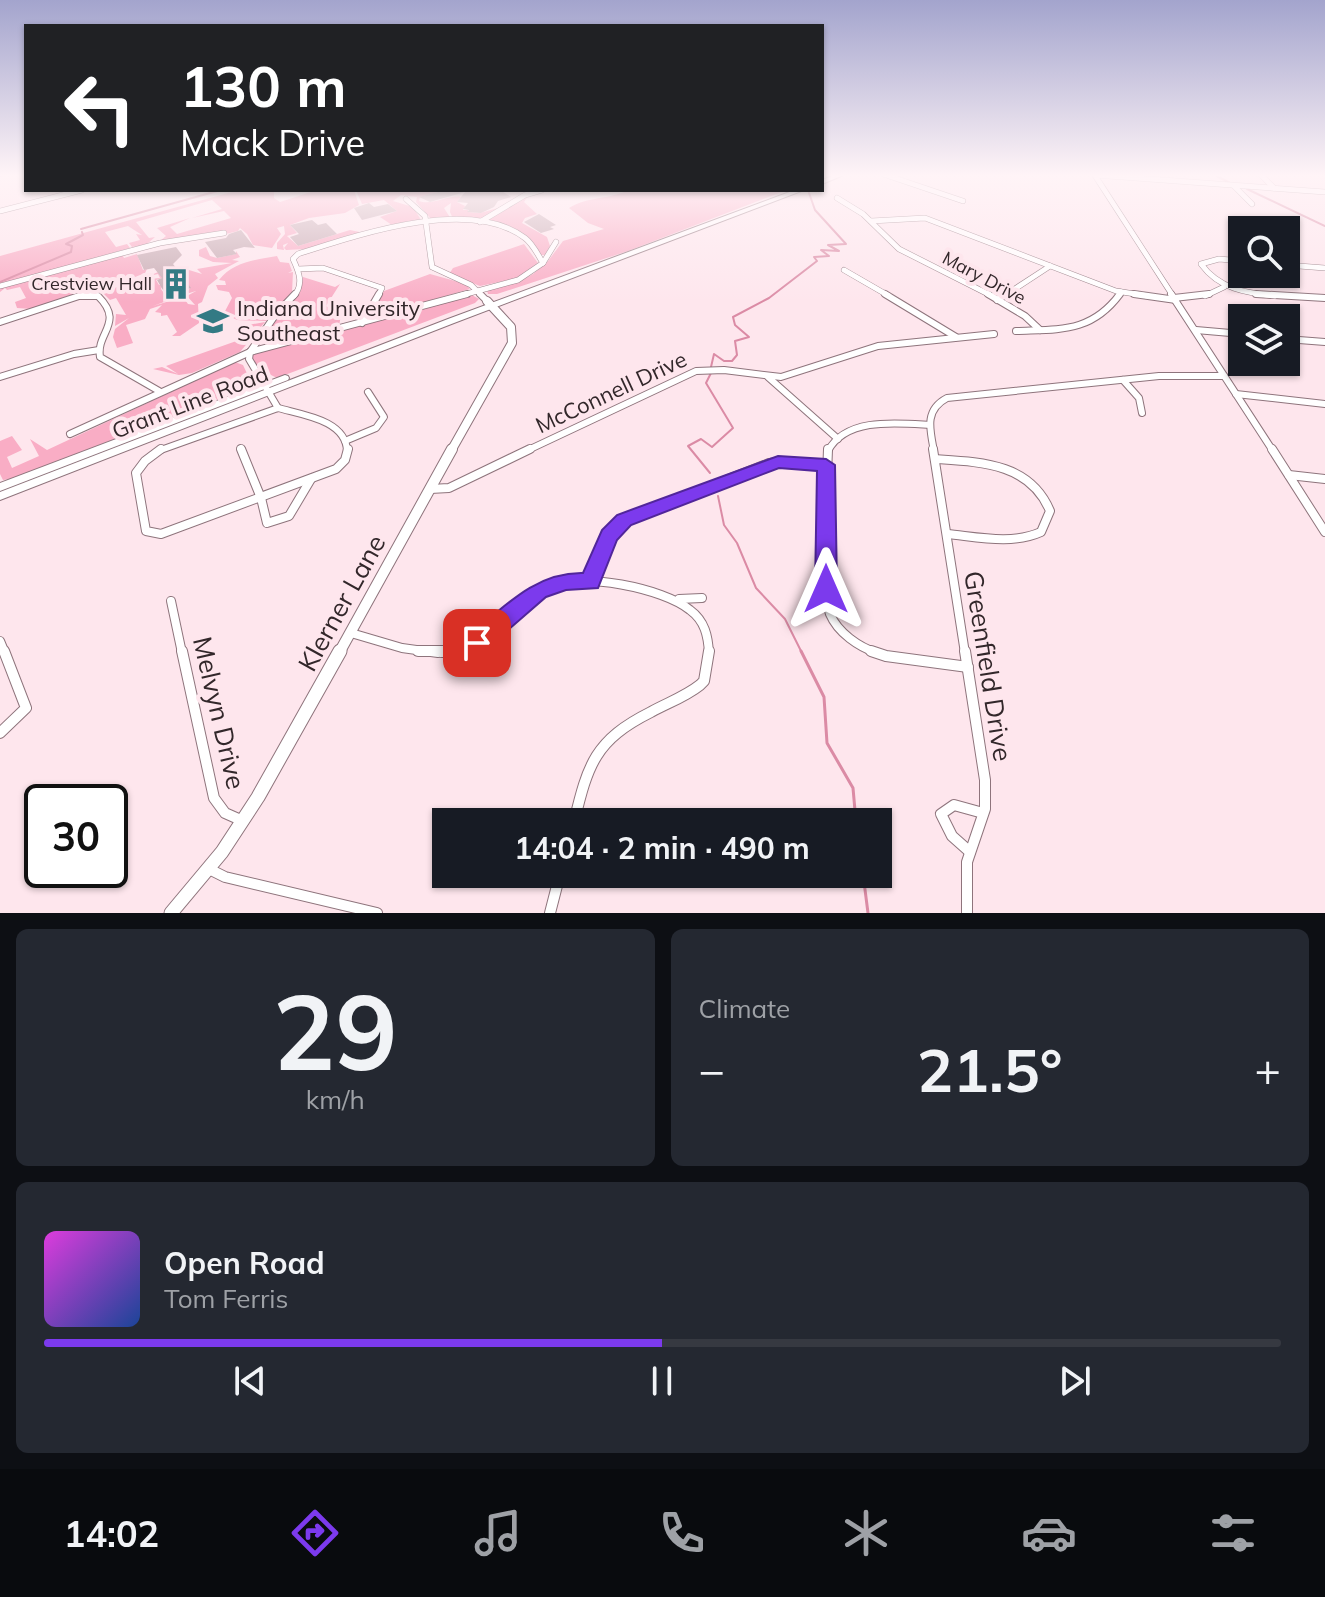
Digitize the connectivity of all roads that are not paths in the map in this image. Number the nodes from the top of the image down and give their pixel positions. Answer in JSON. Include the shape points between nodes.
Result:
{"nodes":[{"id":1,"x":424,"y":217,"type":"edge"},
{"id":2,"x":489,"y":217,"type":"edge"},
{"id":3,"x":729,"y":217,"type":"edge"},
{"id":4,"x":867,"y":217,"type":"edge"},
{"id":5,"x":1121,"y":217,"type":"edge"},
{"id":6,"x":871,"y":221,"type":"junction"},
{"id":7,"x":480,"y":222,"type":"junction"},
{"id":8,"x":426,"y":224,"type":"junction"},
{"id":9,"x":224,"y":233,"type":"dead end"},
{"id":10,"x":556,"y":242,"type":"dead end"},
{"id":11,"x":1228,"y":260,"type":"edge"},
{"id":12,"x":543,"y":263,"type":"junction"},
{"id":13,"x":1050,"y":266,"type":"junction"},
{"id":14,"x":1300,"y":266,"type":"edge"},
{"id":15,"x":1325,"y":268,"type":"edge"},
{"id":16,"x":298,"y":269,"type":"junction"},
{"id":17,"x":844,"y":270,"type":"dead end"},
{"id":18,"x":0,"y":286,"type":"edge"},
{"id":19,"x":1226,"y":288,"type":"junction"},
{"id":20,"x":477,"y":291,"type":"junction"},
{"id":21,"x":1121,"y":292,"type":"junction"},
{"id":22,"x":1325,"y":298,"type":"edge"},
{"id":23,"x":1175,"y":299,"type":"junction"},
{"id":24,"x":997,"y":300,"type":"junction"},
{"id":25,"x":489,"y":304,"type":"junction"},
{"id":26,"x":0,"y":322,"type":"edge"},
{"id":27,"x":362,"y":323,"type":"junction"},
{"id":28,"x":1040,"y":330,"type":"junction"},
{"id":29,"x":1196,"y":330,"type":"junction"},
{"id":30,"x":1016,"y":331,"type":"dead end"},
{"id":31,"x":1228,"y":333,"type":"edge"},
{"id":32,"x":994,"y":334,"type":"dead end"},
{"id":33,"x":956,"y":337,"type":"junction"},
{"id":34,"x":1300,"y":340,"type":"edge"},
{"id":35,"x":1325,"y":342,"type":"edge"},
{"id":36,"x":99,"y":350,"type":"junction"},
{"id":37,"x":250,"y":352,"type":"junction"},
{"id":38,"x":1224,"y":376,"type":"junction"},
{"id":39,"x":0,"y":377,"type":"edge"},
{"id":40,"x":768,"y":377,"type":"junction"},
{"id":41,"x":1123,"y":380,"type":"junction"},
{"id":42,"x":266,"y":389,"type":"junction"},
{"id":43,"x":159,"y":391,"type":"junction"},
{"id":44,"x":368,"y":392,"type":"dead end"},
{"id":45,"x":1236,"y":394,"type":"junction"},
{"id":46,"x":1325,"y":404,"type":"edge"},
{"id":47,"x":278,"y":408,"type":"junction"},
{"id":48,"x":1142,"y":413,"type":"dead end"},
{"id":49,"x":930,"y":425,"type":"junction"},
{"id":50,"x":73,"y":432,"type":"dead end"},
{"id":51,"x":838,"y":439,"type":"junction"},
{"id":52,"x":345,"y":441,"type":"junction"},
{"id":53,"x":241,"y":449,"type":"dead end"},
{"id":54,"x":935,"y":459,"type":"junction"},
{"id":55,"x":826,"y":465,"type":"junction"},
{"id":56,"x":1289,"y":475,"type":"junction"},
{"id":57,"x":311,"y":479,"type":"junction"},
{"id":58,"x":1325,"y":479,"type":"edge"},
{"id":59,"x":0,"y":487,"type":"edge"},
{"id":60,"x":430,"y":489,"type":"junction"},
{"id":61,"x":0,"y":496,"type":"edge"},
{"id":62,"x":261,"y":498,"type":"junction"},
{"id":63,"x":1325,"y":532,"type":"edge"},
{"id":64,"x":947,"y":534,"type":"junction"},
{"id":65,"x":591,"y":582,"type":"junction"},
{"id":66,"x":702,"y":598,"type":"dead end"},
{"id":67,"x":677,"y":599,"type":"junction"},
{"id":68,"x":171,"y":601,"type":"dead end"},
{"id":69,"x":351,"y":633,"type":"junction"},
{"id":70,"x":0,"y":641,"type":"edge"},
{"id":71,"x":4,"y":660,"type":"edge"},
{"id":72,"x":968,"y":667,"type":"junction"},
{"id":73,"x":0,"y":733,"type":"edge"},
{"id":74,"x":578,"y":808,"type":"edge"},
{"id":75,"x":983,"y":813,"type":"junction"},
{"id":76,"x":243,"y":821,"type":"junction"},
{"id":77,"x":970,"y":852,"type":"junction"},
{"id":78,"x":209,"y":869,"type":"junction"},
{"id":79,"x":556,"y":888,"type":"edge"},
{"id":80,"x":171,"y":913,"type":"edge"},
{"id":81,"x":377,"y":913,"type":"edge"},
{"id":82,"x":550,"y":913,"type":"edge"},
{"id":83,"x":967,"y":913,"type":"edge"}],
"edges":[{"from":1,"to":8,"type":"street"},
{"from":2,"to":7,"type":"street"},
{"from":3,"to":25,"type":"main road","name":"Grant Line Road"},
{"from":4,"to":6,"type":"street","name":"Mary Drive"},
{"from":5,"to":23,"type":"street"},
{"from":6,"to":13,"type":"street","via":[[925,218]]},
{"from":6,"to":24,"type":"street","name":"Mary Drive","via":[[898,248]]},
{"from":7,"to":8,"type":"street"},
{"from":7,"to":12,"type":"street","via":[[528,241]]},
{"from":8,"to":16,"type":"street","via":[[399,226],[299,253],[293,259]]},
{"from":8,"to":20,"type":"street","via":[[432,267]]},
{"from":9,"to":18,"type":"street","via":[[167,241]]},
{"from":10,"to":12,"type":"street"},
{"from":11,"to":19,"type":"street","via":[[1202,261],[1205,273]]},
{"from":12,"to":20,"type":"street","via":[[523,278]]},
{"from":13,"to":21,"type":"street"},
{"from":13,"to":24,"type":"street"},
{"from":14,"to":15,"type":"street"},
{"from":16,"to":27,"type":"street","via":[[323,268],[382,288]]},
{"from":16,"to":37,"type":"street","via":[[297,293]]},
{"from":17,"to":33,"type":"street"},
{"from":19,"to":22,"type":"street"},
{"from":19,"to":23,"type":"street"},
{"from":20,"to":25,"type":"street"},
{"from":20,"to":27,"type":"street"},
{"from":21,"to":23,"type":"street"},
{"from":21,"to":28,"type":"street","via":[[1096,321]]},
{"from":23,"to":29,"type":"street"},
{"from":24,"to":28,"type":"street","name":"Mary Drive"},
{"from":25,"to":42,"type":"main road","name":"Grant Line Road"},
{"from":25,"to":60,"type":"street","name":"Klerner Lane","via":[[508,323],[514,338]]},
{"from":26,"to":36,"type":"street","via":[[94,295],[106,304],[110,317]]},
{"from":27,"to":37,"type":"street"},
{"from":28,"to":30,"type":"street"},
{"from":29,"to":31,"type":"street"},
{"from":29,"to":38,"type":"street"},
{"from":32,"to":33,"type":"street","name":"McConnell Drive"},
{"from":33,"to":40,"type":"street","name":"McConnell Drive","via":[[878,346]]},
{"from":34,"to":35,"type":"street"},
{"from":36,"to":39,"type":"street"},
{"from":36,"to":43,"type":"street","via":[[108,363]]},
{"from":37,"to":42,"type":"street"},
{"from":37,"to":43,"type":"street"},
{"from":38,"to":41,"type":"street"},
{"from":38,"to":45,"type":"street"},
{"from":40,"to":51,"type":"street"},
{"from":40,"to":60,"type":"street","name":"McConnell Drive","via":[[724,370],[690,373],[456,485]]},
{"from":41,"to":48,"type":"street","via":[[1139,398]]},
{"from":41,"to":49,"type":"street","via":[[947,398],[933,407]]},
{"from":42,"to":47,"type":"street"},
{"from":42,"to":59,"type":"main road","name":"Grant Line Road"},
{"from":42,"to":61,"type":"main road","name":"Grant Line Road"},
{"from":43,"to":50,"type":"street"},
{"from":44,"to":52,"type":"street","via":[[384,417],[376,428]]},
{"from":45,"to":46,"type":"street"},
{"from":45,"to":56,"type":"street"},
{"from":47,"to":52,"type":"street","via":[[336,428]]},
{"from":47,"to":62,"type":"street","via":[[155,453],[136,473],[146,531],[154,534]]},
{"from":49,"to":51,"type":"street","via":[[880,423]]},
{"from":49,"to":54,"type":"street","name":"Greenfield Drive"},
{"from":51,"to":55,"type":"street","via":[[828,449]]},
{"from":52,"to":57,"type":"street","via":[[349,456],[343,465]]},
{"from":53,"to":62,"type":"street"},
{"from":54,"to":64,"type":"street","name":"Greenfield Drive"},
{"from":54,"to":64,"type":"street","via":[[995,465],[1018,474],[1042,494],[1050,511],[1045,527],[1028,538]]},
{"from":55,"to":65,"type":"street","via":[[769,463],[631,516],[609,536]]},
{"from":55,"to":72,"type":"street","via":[[826,589],[839,629],[865,649],[886,656]]},
{"from":56,"to":58,"type":"street"},
{"from":56,"to":63,"type":"street"},
{"from":57,"to":62,"type":"street"},
{"from":57,"to":62,"type":"street","via":[[282,520],[267,523]]},
{"from":60,"to":69,"type":"street","name":"Klerner Lane"},
{"from":64,"to":72,"type":"street","name":"Greenfield Drive"},
{"from":65,"to":67,"type":"street"},
{"from":65,"to":69,"type":"street","via":[[566,581],[538,591],[488,636],[454,652],[433,653]]},
{"from":66,"to":67,"type":"street"},
{"from":67,"to":74,"type":"street","via":[[696,614],[706,631],[704,681],[605,738],[592,759]]},
{"from":68,"to":76,"type":"street","name":"Melvyn Drive","via":[[214,798],[225,813]]},
{"from":69,"to":76,"type":"street","name":"Klerner Lane"},
{"from":70,"to":71,"type":"street"},
{"from":71,"to":73,"type":"street","via":[[26,708]]},
{"from":72,"to":75,"type":"street","name":"Greenfield Drive","via":[[985,780]]},
{"from":75,"to":77,"type":"street","name":"Greenfield Drive"},
{"from":75,"to":77,"type":"street","via":[[954,805],[941,814],[954,841]]},
{"from":76,"to":78,"type":"street","name":"Klerner Lane"},
{"from":77,"to":83,"type":"street","name":"Greenfield Drive"},
{"from":78,"to":80,"type":"street","name":"Klerner Lane"},
{"from":78,"to":81,"type":"street"},
{"from":79,"to":82,"type":"street"}]}
